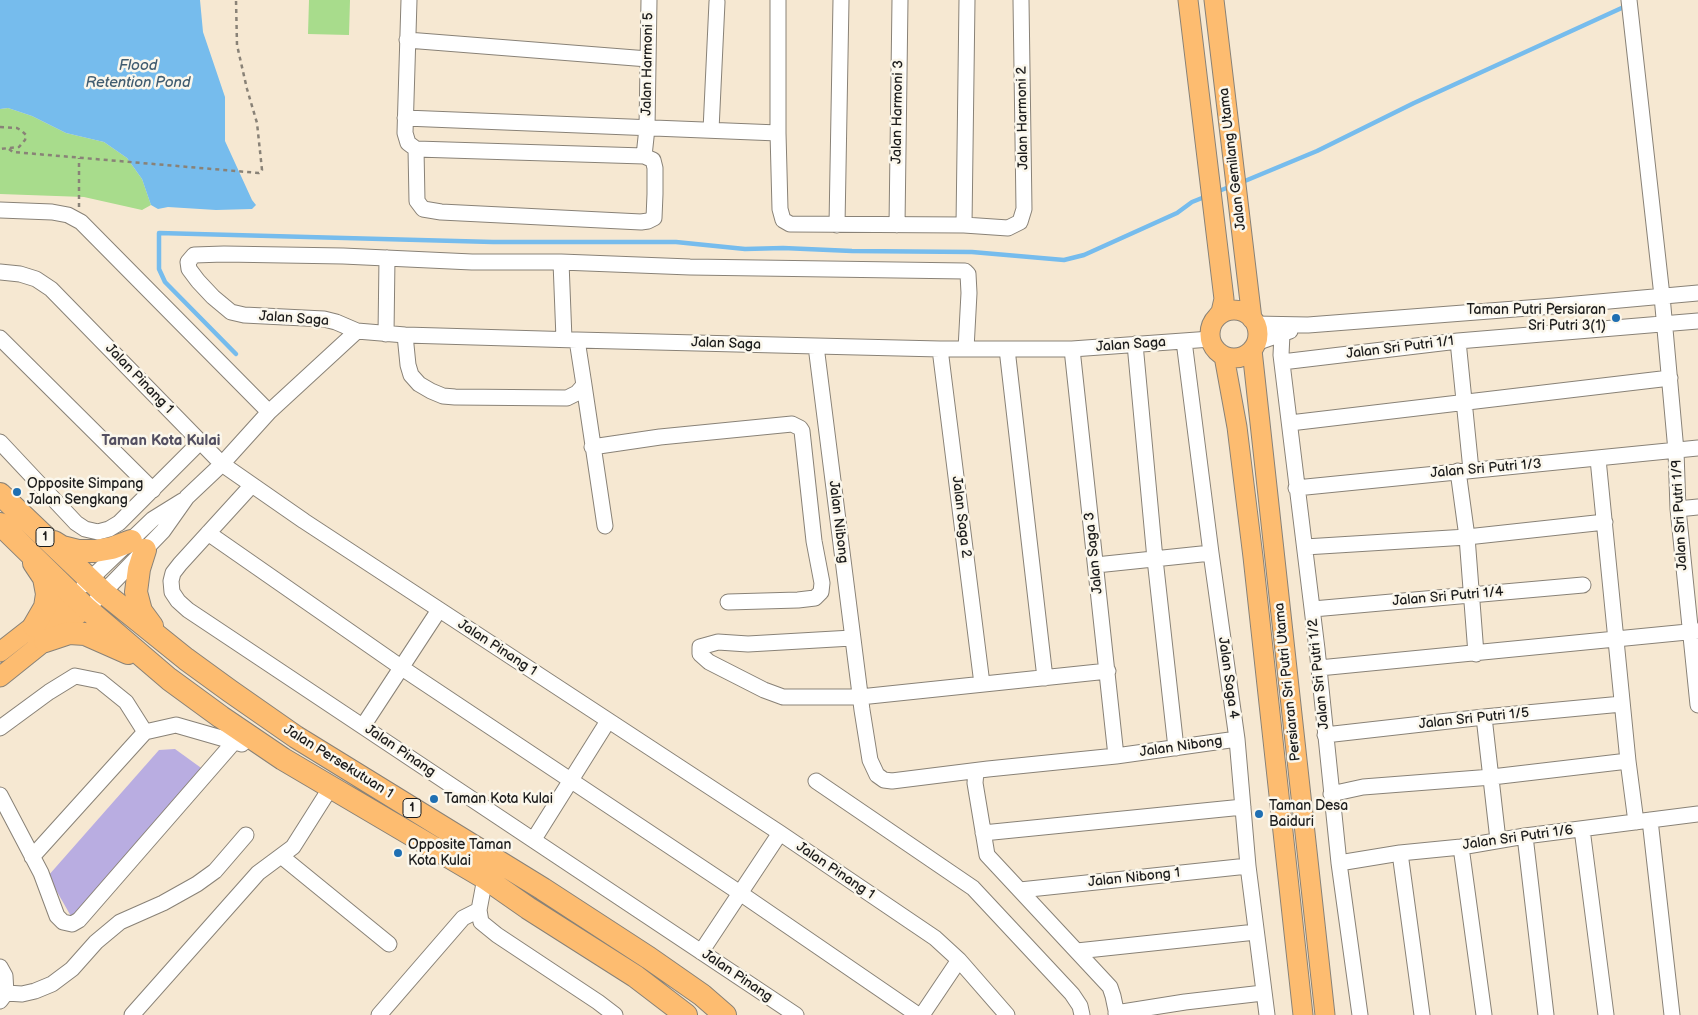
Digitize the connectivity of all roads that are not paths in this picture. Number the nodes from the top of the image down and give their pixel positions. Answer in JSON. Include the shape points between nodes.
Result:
{"nodes":[{"id":1,"x":409,"y":0,"type":"edge"},
{"id":2,"x":650,"y":0,"type":"edge"},
{"id":3,"x":778,"y":0,"type":"edge"},
{"id":4,"x":841,"y":0,"type":"edge"},
{"id":5,"x":900,"y":0,"type":"edge"},
{"id":6,"x":967,"y":0,"type":"edge"},
{"id":7,"x":1021,"y":0,"type":"edge"},
{"id":8,"x":1188,"y":0,"type":"edge"},
{"id":9,"x":1214,"y":0,"type":"edge"},
{"id":10,"x":1629,"y":0,"type":"edge"},
{"id":11,"x":717,"y":2,"type":"dead end"},
{"id":12,"x":407,"y":40,"type":"junction"},
{"id":13,"x":648,"y":59,"type":"junction"},
{"id":14,"x":405,"y":118,"type":"junction"},
{"id":15,"x":647,"y":128,"type":"junction"},
{"id":16,"x":711,"y":130,"type":"junction"},
{"id":17,"x":778,"y":133,"type":"junction"},
{"id":18,"x":416,"y":149,"type":"junction"},
{"id":19,"x":644,"y":156,"type":"junction"},
{"id":20,"x":0,"y":210,"type":"edge"},
{"id":21,"x":964,"y":224,"type":"junction"},
{"id":22,"x":837,"y":225,"type":"junction"},
{"id":23,"x":897,"y":225,"type":"junction"},
{"id":24,"x":387,"y":258,"type":"junction"},
{"id":25,"x":561,"y":262,"type":"junction"},
{"id":26,"x":0,"y":272,"type":"edge"},
{"id":27,"x":1698,"y":293,"type":"edge"},
{"id":28,"x":1662,"y":296,"type":"junction"},
{"id":29,"x":1217,"y":317,"type":"junction"},
{"id":30,"x":1698,"y":320,"type":"edge"},
{"id":31,"x":1665,"y":324,"type":"junction"},
{"id":32,"x":1308,"y":325,"type":"junction"},
{"id":33,"x":357,"y":332,"type":"junction"},
{"id":34,"x":386,"y":334,"type":"junction"},
{"id":35,"x":1254,"y":334,"type":"junction"},
{"id":36,"x":1282,"y":334,"type":"junction"},
{"id":37,"x":405,"y":335,"type":"junction"},
{"id":38,"x":0,"y":338,"type":"edge"},
{"id":39,"x":571,"y":339,"type":"junction"},
{"id":40,"x":1211,"y":339,"type":"junction"},
{"id":41,"x":1184,"y":341,"type":"junction"},
{"id":42,"x":1458,"y":341,"type":"junction"},
{"id":43,"x":1135,"y":344,"type":"junction"},
{"id":44,"x":816,"y":346,"type":"junction"},
{"id":45,"x":940,"y":349,"type":"junction"},
{"id":46,"x":966,"y":349,"type":"junction"},
{"id":47,"x":1007,"y":349,"type":"junction"},
{"id":48,"x":1072,"y":350,"type":"junction"},
{"id":49,"x":1224,"y":356,"type":"junction"},
{"id":50,"x":1282,"y":362,"type":"junction"},
{"id":51,"x":1670,"y":378,"type":"junction"},
{"id":52,"x":584,"y":385,"type":"junction"},
{"id":53,"x":1465,"y":403,"type":"junction"},
{"id":54,"x":269,"y":412,"type":"junction"},
{"id":55,"x":1290,"y":423,"type":"junction"},
{"id":56,"x":0,"y":442,"type":"edge"},
{"id":57,"x":200,"y":442,"type":"junction"},
{"id":58,"x":592,"y":447,"type":"junction"},
{"id":59,"x":1698,"y":448,"type":"edge"},
{"id":60,"x":1676,"y":451,"type":"junction"},
{"id":61,"x":1598,"y":459,"type":"junction"},
{"id":62,"x":222,"y":464,"type":"junction"},
{"id":63,"x":1465,"y":471,"type":"junction"},
{"id":64,"x":252,"y":484,"type":"junction"},
{"id":65,"x":1296,"y":488,"type":"junction"},
{"id":66,"x":153,"y":490,"type":"junction"},
{"id":67,"x":0,"y":494,"type":"edge"},
{"id":68,"x":1698,"y":507,"type":"edge"},
{"id":69,"x":1678,"y":509,"type":"junction"},
{"id":70,"x":1606,"y":522,"type":"junction"},
{"id":71,"x":0,"y":524,"type":"edge"},
{"id":72,"x":605,"y":526,"type":"dead end"},
{"id":73,"x":208,"y":533,"type":"junction"},
{"id":74,"x":1467,"y":537,"type":"junction"},
{"id":75,"x":46,"y":538,"type":"junction"},
{"id":76,"x":138,"y":545,"type":"junction"},
{"id":77,"x":1305,"y":547,"type":"junction"},
{"id":78,"x":26,"y":550,"type":"junction"},
{"id":79,"x":1211,"y":554,"type":"junction"},
{"id":80,"x":1155,"y":559,"type":"junction"},
{"id":81,"x":1096,"y":565,"type":"junction"},
{"id":82,"x":1691,"y":573,"type":"edge"},
{"id":83,"x":1583,"y":585,"type":"dead end"},
{"id":84,"x":97,"y":587,"type":"junction"},
{"id":85,"x":1471,"y":595,"type":"junction"},
{"id":86,"x":80,"y":602,"type":"junction"},
{"id":87,"x":728,"y":602,"type":"dead end"},
{"id":88,"x":1313,"y":609,"type":"junction"},
{"id":89,"x":439,"y":610,"type":"junction"},
{"id":90,"x":1694,"y":632,"type":"edge"},
{"id":91,"x":39,"y":634,"type":"junction"},
{"id":92,"x":852,"y":638,"type":"junction"},
{"id":93,"x":161,"y":639,"type":"junction"},
{"id":94,"x":1617,"y":640,"type":"junction"},
{"id":95,"x":0,"y":652,"type":"edge"},
{"id":96,"x":1476,"y":654,"type":"junction"},
{"id":97,"x":155,"y":667,"type":"junction"},
{"id":98,"x":402,"y":668,"type":"junction"},
{"id":99,"x":1320,"y":668,"type":"junction"},
{"id":100,"x":1108,"y":671,"type":"junction"},
{"id":101,"x":0,"y":677,"type":"edge"},
{"id":102,"x":1045,"y":678,"type":"junction"},
{"id":103,"x":982,"y":684,"type":"junction"},
{"id":104,"x":860,"y":697,"type":"junction"},
{"id":105,"x":1698,"y":700,"type":"edge"},
{"id":106,"x":1622,"y":704,"type":"junction"},
{"id":107,"x":1484,"y":717,"type":"junction"},
{"id":108,"x":608,"y":721,"type":"junction"},
{"id":109,"x":362,"y":726,"type":"junction"},
{"id":110,"x":0,"y":728,"type":"edge"},
{"id":111,"x":145,"y":732,"type":"junction"},
{"id":112,"x":1325,"y":735,"type":"junction"},
{"id":113,"x":1237,"y":739,"type":"junction"},
{"id":114,"x":234,"y":742,"type":"junction"},
{"id":115,"x":1176,"y":748,"type":"junction"},
{"id":116,"x":1116,"y":756,"type":"junction"},
{"id":117,"x":283,"y":759,"type":"junction"},
{"id":118,"x":1628,"y":761,"type":"junction"},
{"id":119,"x":976,"y":772,"type":"junction"},
{"id":120,"x":1492,"y":777,"type":"junction"},
{"id":121,"x":570,"y":781,"type":"junction"},
{"id":122,"x":816,"y":781,"type":"dead end"},
{"id":123,"x":331,"y":788,"type":"junction"},
{"id":124,"x":1331,"y":794,"type":"junction"},
{"id":125,"x":0,"y":795,"type":"edge"},
{"id":126,"x":1243,"y":807,"type":"junction"},
{"id":127,"x":1698,"y":814,"type":"edge"},
{"id":128,"x":1643,"y":821,"type":"junction"},
{"id":129,"x":1582,"y":829,"type":"junction"},
{"id":130,"x":780,"y":833,"type":"junction"},
{"id":131,"x":983,"y":833,"type":"junction"},
{"id":132,"x":246,"y":835,"type":"dead end"},
{"id":133,"x":1525,"y":836,"type":"junction"},
{"id":134,"x":534,"y":840,"type":"junction"},
{"id":135,"x":1498,"y":840,"type":"junction"},
{"id":136,"x":1461,"y":847,"type":"junction"},
{"id":137,"x":1400,"y":853,"type":"junction"},
{"id":138,"x":32,"y":856,"type":"junction"},
{"id":139,"x":281,"y":856,"type":"junction"},
{"id":140,"x":1338,"y":863,"type":"junction"},
{"id":141,"x":1248,"y":866,"type":"junction"},
{"id":142,"x":485,"y":878,"type":"junction"},
{"id":143,"x":1020,"y":890,"type":"junction"},
{"id":144,"x":740,"y":893,"type":"junction"},
{"id":145,"x":479,"y":910,"type":"junction"},
{"id":146,"x":1256,"y":932,"type":"junction"},
{"id":147,"x":389,"y":944,"type":"dead end"},
{"id":148,"x":1077,"y":951,"type":"junction"},
{"id":149,"x":701,"y":952,"type":"junction"},
{"id":150,"x":959,"y":960,"type":"junction"},
{"id":151,"x":0,"y":967,"type":"edge"},
{"id":152,"x":1263,"y":993,"type":"junction"},
{"id":153,"x":3,"y":997,"type":"edge"},
{"id":154,"x":1117,"y":1014,"type":"edge"},
{"id":155,"x":132,"y":1015,"type":"edge"},
{"id":156,"x":379,"y":1015,"type":"edge"},
{"id":157,"x":615,"y":1015,"type":"edge"},
{"id":158,"x":686,"y":1015,"type":"edge"},
{"id":159,"x":725,"y":1015,"type":"edge"},
{"id":160,"x":796,"y":1015,"type":"edge"},
{"id":161,"x":920,"y":1015,"type":"edge"},
{"id":162,"x":1007,"y":1015,"type":"edge"},
{"id":163,"x":1082,"y":1015,"type":"edge"},
{"id":164,"x":1267,"y":1015,"type":"edge"},
{"id":165,"x":1303,"y":1015,"type":"edge"},
{"id":166,"x":1325,"y":1015,"type":"edge"},
{"id":167,"x":1360,"y":1015,"type":"edge"},
{"id":168,"x":1422,"y":1015,"type":"edge"},
{"id":169,"x":1484,"y":1015,"type":"edge"},
{"id":170,"x":1546,"y":1015,"type":"edge"},
{"id":171,"x":1606,"y":1015,"type":"edge"},
{"id":172,"x":1672,"y":1015,"type":"edge"}],
"edges":[{"from":1,"to":12,"type":"street"},
{"from":2,"to":13,"type":"street","name":"Jalan Harmoni 5"},
{"from":3,"to":17,"type":"street"},
{"from":4,"to":22,"type":"street"},
{"from":5,"to":23,"type":"street","name":"Jalan Harmoni 3"},
{"from":6,"to":21,"type":"street"},
{"from":7,"to":21,"type":"street","name":"Jalan Harmoni 2","via":[[1024,209],[1020,222],[1008,228]]},
{"from":8,"to":29,"type":"main road","name":"Jalan Gemilang Utama","via":[[1224,299]]},
{"from":9,"to":35,"type":"main road","name":"Jalan Gemilang Utama"},
{"from":10,"to":28,"type":"street","name":"Jalan Sri Putri 1/9"},
{"from":11,"to":16,"type":"street"},
{"from":12,"to":13,"type":"street"},
{"from":12,"to":14,"type":"street"},
{"from":13,"to":15,"type":"street","name":"Jalan Harmoni 5"},
{"from":14,"to":15,"type":"street"},
{"from":14,"to":18,"type":"street","via":[[408,143]]},
{"from":15,"to":16,"type":"street"},
{"from":15,"to":19,"type":"street","name":"Jalan Harmoni 5"},
{"from":16,"to":17,"type":"street"},
{"from":17,"to":22,"type":"street","via":[[783,220],[790,224]]},
{"from":18,"to":19,"type":"street"},
{"from":18,"to":19,"type":"street","via":[[417,201],[424,209],[641,222],[654,218],[655,168],[653,160]]},
{"from":20,"to":54,"type":"street","via":[[52,212],[81,222]]},
{"from":21,"to":23,"type":"street"},
{"from":22,"to":23,"type":"street"},
{"from":24,"to":25,"type":"street"},
{"from":24,"to":33,"type":"street","name":"Jalan Saga","via":[[198,254],[188,262],[198,282],[231,312],[324,319]]},
{"from":24,"to":34,"type":"street"},
{"from":25,"to":39,"type":"street"},
{"from":25,"to":46,"type":"street","via":[[965,272],[968,274],[969,293]]},
{"from":26,"to":57,"type":"street","name":"Jalan Pinang 1","via":[[36,279],[51,290]]},
{"from":27,"to":28,"type":"street"},
{"from":28,"to":31,"type":"street","name":"Jalan Sri Putri 1/9"},
{"from":28,"to":32,"type":"street"},
{"from":29,"to":35,"type":"main road","via":[[1231,311],[1246,314]]},
{"from":29,"to":40,"type":"main road","via":[[1210,331]]},
{"from":30,"to":31,"type":"street","name":"Jalan Sri Putri 1/1"},
{"from":31,"to":42,"type":"street","name":"Jalan Sri Putri 1/1"},
{"from":31,"to":51,"type":"street","name":"Jalan Sri Putri 1/9"},
{"from":32,"to":35,"type":"street"},
{"from":32,"to":36,"type":"street"},
{"from":33,"to":34,"type":"street","name":"Jalan Saga"},
{"from":33,"to":54,"type":"street"},
{"from":34,"to":37,"type":"street","name":"Jalan Saga"},
{"from":35,"to":36,"type":"street"},
{"from":35,"to":49,"type":"main road","via":[[1239,357]]},
{"from":35,"to":166,"type":"main road","name":"Persiaran Sri Putri Utama"},
{"from":36,"to":50,"type":"street","name":"Jalan Sri Putri 1/2"},
{"from":37,"to":39,"type":"street","name":"Jalan Saga"},
{"from":37,"to":52,"type":"street","via":[[411,375],[420,384],[443,396],[567,398]]},
{"from":38,"to":66,"type":"street"},
{"from":39,"to":44,"type":"street","name":"Jalan Saga"},
{"from":39,"to":52,"type":"street"},
{"from":40,"to":41,"type":"street","name":"Jalan Saga"},
{"from":40,"to":49,"type":"main road"},
{"from":41,"to":43,"type":"street","name":"Jalan Saga"},
{"from":41,"to":79,"type":"street","name":"Jalan Saga 4"},
{"from":42,"to":50,"type":"street","name":"Jalan Sri Putri 1/1"},
{"from":42,"to":53,"type":"street"},
{"from":43,"to":48,"type":"street","name":"Jalan Saga"},
{"from":43,"to":80,"type":"street"},
{"from":44,"to":45,"type":"street","name":"Jalan Saga"},
{"from":44,"to":92,"type":"street","name":"Jalan Nibong"},
{"from":45,"to":46,"type":"street","name":"Jalan Saga"},
{"from":45,"to":103,"type":"street","name":"Jalan Saga 2"},
{"from":46,"to":47,"type":"street","name":"Jalan Saga"},
{"from":47,"to":48,"type":"street","name":"Jalan Saga"},
{"from":47,"to":102,"type":"street"},
{"from":48,"to":81,"type":"street","name":"Jalan Saga 3"},
{"from":49,"to":165,"type":"main road","name":"Persiaran Sri Putri Utama","via":[[1237,427],[1253,557]]},
{"from":50,"to":55,"type":"street","name":"Jalan Sri Putri 1/2"},
{"from":51,"to":53,"type":"street"},
{"from":51,"to":60,"type":"street","name":"Jalan Sri Putri 1/9"},
{"from":52,"to":58,"type":"street"},
{"from":53,"to":55,"type":"street"},
{"from":53,"to":63,"type":"street"},
{"from":54,"to":62,"type":"street"},
{"from":55,"to":65,"type":"street","name":"Jalan Sri Putri 1/2"},
{"from":56,"to":66,"type":"street","via":[[85,529],[98,532],[109,529]]},
{"from":57,"to":62,"type":"street","name":"Jalan Pinang 1"},
{"from":57,"to":66,"type":"street"},
{"from":58,"to":72,"type":"street"},
{"from":58,"to":87,"type":"street","via":[[792,424],[800,428],[821,592],[814,598],[798,600]]},
{"from":59,"to":60,"type":"street","name":"Jalan Sri Putri 1/3"},
{"from":60,"to":61,"type":"street","name":"Jalan Sri Putri 1/3"},
{"from":60,"to":69,"type":"street","name":"Jalan Sri Putri 1/9"},
{"from":61,"to":63,"type":"street","name":"Jalan Sri Putri 1/3"},
{"from":61,"to":70,"type":"street"},
{"from":62,"to":64,"type":"street","name":"Jalan Pinang 1"},
{"from":62,"to":76,"type":"street","via":[[187,497],[153,519]]},
{"from":63,"to":65,"type":"street","name":"Jalan Sri Putri 1/3"},
{"from":63,"to":74,"type":"street"},
{"from":64,"to":73,"type":"street","name":"Jalan Pinang"},
{"from":64,"to":89,"type":"street","name":"Jalan Pinang 1"},
{"from":65,"to":77,"type":"street","name":"Jalan Sri Putri 1/2"},
{"from":67,"to":75,"type":"highway","name":"Jalan Persekutuan 1","number":"1"},
{"from":68,"to":69,"type":"street"},
{"from":69,"to":82,"type":"street","name":"Jalan Sri Putri 1/9"},
{"from":70,"to":74,"type":"street"},
{"from":70,"to":94,"type":"street"},
{"from":71,"to":78,"type":"highway","name":"Jalan Persekutuan 1","number":"1"},
{"from":73,"to":98,"type":"street"},
{"from":73,"to":109,"type":"street","name":"Jalan Pinang","via":[[173,573],[172,592],[178,601]]},
{"from":74,"to":77,"type":"street"},
{"from":74,"to":85,"type":"street"},
{"from":75,"to":76,"type":"highway","via":[[62,547],[78,550]]},
{"from":75,"to":84,"type":"highway","name":"Jalan Persekutuan 1","number":"1"},
{"from":76,"to":84,"type":"street"},
{"from":76,"to":93,"type":"highway","via":[[136,592],[141,611]]},
{"from":77,"to":88,"type":"street","name":"Jalan Sri Putri 1/2"},
{"from":78,"to":86,"type":"highway","name":"Jalan Persekutuan 1","number":"1"},
{"from":78,"to":91,"type":"highway","via":[[44,578],[47,594]]},
{"from":79,"to":80,"type":"street"},
{"from":79,"to":113,"type":"street","name":"Jalan Saga 4"},
{"from":80,"to":81,"type":"street"},
{"from":80,"to":115,"type":"street"},
{"from":81,"to":100,"type":"street","name":"Jalan Saga 3"},
{"from":82,"to":90,"type":"street","name":"Jalan Sri Putri 1/9"},
{"from":83,"to":85,"type":"street","name":"Jalan Sri Putri 1/4"},
{"from":84,"to":86,"type":"street"},
{"from":84,"to":93,"type":"highway","name":"Jalan Persekutuan 1","number":"1"},
{"from":85,"to":88,"type":"street","name":"Jalan Sri Putri 1/4"},
{"from":85,"to":96,"type":"street"},
{"from":86,"to":91,"type":"main road"},
{"from":86,"to":97,"type":"highway","name":"Jalan Persekutuan 1","number":"1"},
{"from":88,"to":99,"type":"street","name":"Jalan Sri Putri 1/2"},
{"from":89,"to":98,"type":"street"},
{"from":89,"to":108,"type":"street","name":"Jalan Pinang 1"},
{"from":90,"to":94,"type":"street"},
{"from":90,"to":105,"type":"street","name":"Jalan Sri Putri 1/9"},
{"from":91,"to":95,"type":"main road"},
{"from":91,"to":97,"type":"highway","via":[[85,634]]},
{"from":91,"to":101,"type":"main road"},
{"from":92,"to":104,"type":"street","name":"Jalan Nibong"},
{"from":92,"to":104,"type":"street","via":[[748,644],[718,642],[700,647],[700,654],[709,662],[783,697]]},
{"from":93,"to":159,"type":"highway","name":"Jalan Persekutuan 1","number":"1","via":[[296,737],[559,899],[695,990]]},
{"from":94,"to":96,"type":"street"},
{"from":94,"to":106,"type":"street"},
{"from":96,"to":99,"type":"street"},
{"from":97,"to":117,"type":"highway","name":"Jalan Persekutuan 1","number":"1"},
{"from":98,"to":109,"type":"street"},
{"from":98,"to":121,"type":"street"},
{"from":99,"to":112,"type":"street","name":"Jalan Sri Putri 1/2"},
{"from":100,"to":102,"type":"street"},
{"from":100,"to":116,"type":"street","name":"Jalan Saga 3"},
{"from":102,"to":103,"type":"street"},
{"from":103,"to":104,"type":"street"},
{"from":104,"to":119,"type":"street","name":"Jalan Nibong","via":[[870,760],[876,775],[892,782]]},
{"from":106,"to":107,"type":"street","name":"Jalan Sri Putri 1/5"},
{"from":106,"to":118,"type":"street"},
{"from":107,"to":112,"type":"street","name":"Jalan Sri Putri 1/5"},
{"from":107,"to":120,"type":"street"},
{"from":108,"to":121,"type":"street"},
{"from":108,"to":130,"type":"street","name":"Jalan Pinang 1"},
{"from":109,"to":134,"type":"street","name":"Jalan Pinang"},
{"from":110,"to":111,"type":"street","via":[[75,676],[100,681],[126,702]]},
{"from":111,"to":114,"type":"street","via":[[176,725]]},
{"from":111,"to":138,"type":"street"},
{"from":112,"to":124,"type":"street","name":"Jalan Sri Putri 1/2"},
{"from":113,"to":115,"type":"street","name":"Jalan Nibong"},
{"from":113,"to":126,"type":"street","name":"Jalan Saga 4"},
{"from":114,"to":117,"type":"street"},
{"from":114,"to":138,"type":"street","via":[[79,920],[72,924],[57,916]]},
{"from":115,"to":116,"type":"street","name":"Jalan Nibong"},
{"from":116,"to":119,"type":"street","name":"Jalan Nibong"},
{"from":117,"to":123,"type":"highway","name":"Jalan Persekutuan 1","number":"1"},
{"from":118,"to":120,"type":"street"},
{"from":118,"to":128,"type":"street"},
{"from":119,"to":131,"type":"street"},
{"from":120,"to":124,"type":"street","via":[[1363,787]]},
{"from":120,"to":135,"type":"street"},
{"from":121,"to":134,"type":"street"},
{"from":121,"to":144,"type":"street"},
{"from":122,"to":163,"type":"street","via":[[973,888],[1072,994]]},
{"from":123,"to":139,"type":"street","via":[[293,846]]},
{"from":123,"to":142,"type":"highway","name":"Jalan Persekutuan 1","number":"1"},
{"from":124,"to":140,"type":"street","name":"Jalan Sri Putri 1/2"},
{"from":125,"to":138,"type":"street"},
{"from":126,"to":131,"type":"street"},
{"from":126,"to":141,"type":"street","name":"Jalan Saga 4"},
{"from":127,"to":128,"type":"street","name":"Jalan Sri Putri 1/6"},
{"from":128,"to":129,"type":"street","name":"Jalan Sri Putri 1/6"},
{"from":128,"to":172,"type":"street"},
{"from":129,"to":133,"type":"street","name":"Jalan Sri Putri 1/6"},
{"from":129,"to":171,"type":"street"},
{"from":130,"to":144,"type":"street"},
{"from":130,"to":150,"type":"street","name":"Jalan Pinang 1","via":[[935,938]]},
{"from":131,"to":143,"type":"street","via":[[987,855]]},
{"from":132,"to":153,"type":"street","via":[[215,871],[164,903],[120,922],[52,984]]},
{"from":133,"to":135,"type":"street","name":"Jalan Sri Putri 1/6"},
{"from":133,"to":170,"type":"street"},
{"from":134,"to":149,"type":"street","name":"Jalan Pinang"},
{"from":135,"to":136,"type":"street","name":"Jalan Sri Putri 1/6"},
{"from":136,"to":137,"type":"street","name":"Jalan Sri Putri 1/6"},
{"from":136,"to":169,"type":"street"},
{"from":137,"to":140,"type":"street","name":"Jalan Sri Putri 1/6"},
{"from":137,"to":168,"type":"street"},
{"from":139,"to":147,"type":"street"},
{"from":139,"to":155,"type":"street","via":[[266,865]]},
{"from":140,"to":167,"type":"street","name":"Jalan Sri Putri 1/2"},
{"from":141,"to":143,"type":"street","name":"Jalan Nibong 1"},
{"from":141,"to":146,"type":"street","name":"Jalan Saga 4"},
{"from":142,"to":145,"type":"street"},
{"from":142,"to":158,"type":"highway","name":"Jalan Persekutuan 1","number":"1","via":[[635,976]]},
{"from":143,"to":148,"type":"street"},
{"from":144,"to":149,"type":"street"},
{"from":144,"to":161,"type":"street"},
{"from":145,"to":156,"type":"street","via":[[463,918]]},
{"from":145,"to":157,"type":"street","via":[[481,922],[497,936]]},
{"from":146,"to":148,"type":"street"},
{"from":146,"to":152,"type":"street","name":"Jalan Saga 4"},
{"from":148,"to":154,"type":"street","via":[[1110,987]]},
{"from":149,"to":160,"type":"street","name":"Jalan Pinang"},
{"from":150,"to":161,"type":"street"},
{"from":150,"to":162,"type":"street","name":"Jalan Pinang 1"},
{"from":151,"to":153,"type":"street","via":[[5,976]]},
{"from":152,"to":154,"type":"street"},
{"from":152,"to":164,"type":"street","name":"Jalan Saga 4"}]}
